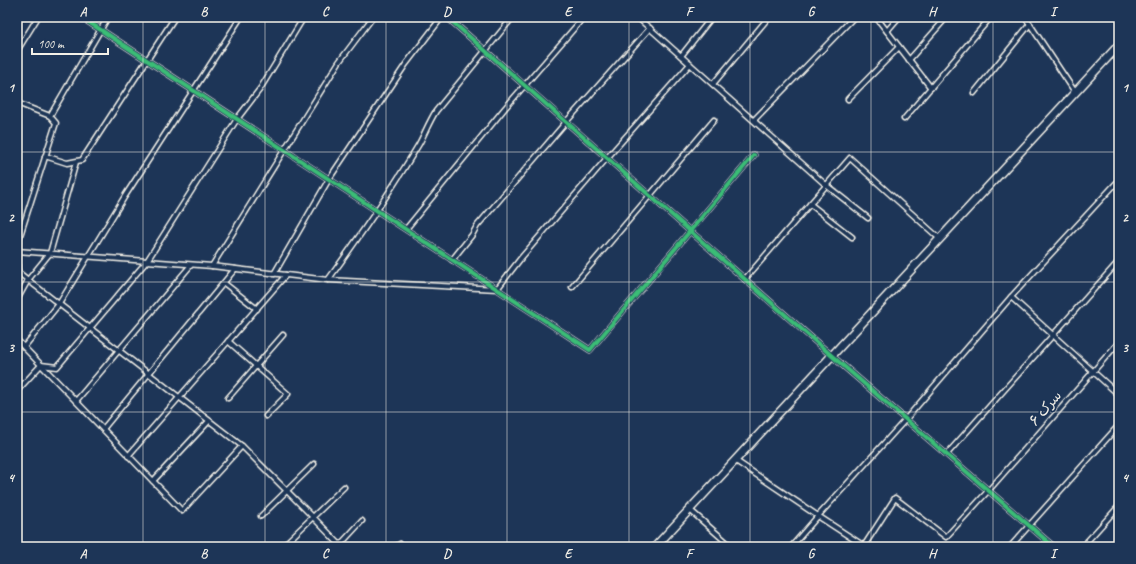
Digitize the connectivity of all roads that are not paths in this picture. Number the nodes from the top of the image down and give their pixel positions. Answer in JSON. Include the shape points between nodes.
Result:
{"nodes":[{"id":1,"x":38,"y":17,"type":"edge"},
{"id":2,"x":81,"y":17,"type":"edge"},
{"id":3,"x":108,"y":17,"type":"edge"},
{"id":4,"x":175,"y":17,"type":"edge"},
{"id":5,"x":241,"y":17,"type":"edge"},
{"id":6,"x":304,"y":17,"type":"edge"},
{"id":7,"x":373,"y":17,"type":"edge"},
{"id":8,"x":442,"y":17,"type":"edge"},
{"id":9,"x":448,"y":17,"type":"edge"},
{"id":10,"x":513,"y":17,"type":"edge"},
{"id":11,"x":584,"y":17,"type":"edge"},
{"id":12,"x":712,"y":17,"type":"edge"},
{"id":13,"x":769,"y":17,"type":"edge"},
{"id":14,"x":854,"y":17,"type":"edge"},
{"id":15,"x":876,"y":17,"type":"edge"},
{"id":16,"x":899,"y":17,"type":"edge"},
{"id":17,"x":947,"y":17,"type":"edge"},
{"id":18,"x":991,"y":17,"type":"edge"},
{"id":19,"x":1025,"y":17,"type":"edge"},
{"id":20,"x":639,"y":18,"type":"edge"},
{"id":21,"x":1030,"y":24,"type":"junction"},
{"id":22,"x":650,"y":28,"type":"junction"},
{"id":23,"x":100,"y":30,"type":"junction"},
{"id":24,"x":887,"y":31,"type":"junction"},
{"id":25,"x":1119,"y":45,"type":"edge"},
{"id":26,"x":899,"y":47,"type":"junction"},
{"id":27,"x":485,"y":50,"type":"junction"},
{"id":28,"x":17,"y":51,"type":"edge"},
{"id":29,"x":681,"y":56,"type":"junction"},
{"id":30,"x":146,"y":60,"type":"junction"},
{"id":31,"x":909,"y":60,"type":"junction"},
{"id":32,"x":690,"y":64,"type":"junction"},
{"id":33,"x":713,"y":84,"type":"junction"},
{"id":34,"x":525,"y":85,"type":"junction"},
{"id":35,"x":931,"y":88,"type":"junction"},
{"id":36,"x":194,"y":91,"type":"junction"},
{"id":37,"x":974,"y":92,"type":"dead end"},
{"id":38,"x":1075,"y":92,"type":"junction"},
{"id":39,"x":848,"y":99,"type":"dead end"},
{"id":40,"x":17,"y":104,"type":"edge"},
{"id":41,"x":50,"y":116,"type":"junction"},
{"id":42,"x":237,"y":119,"type":"junction"},
{"id":43,"x":904,"y":119,"type":"dead end"},
{"id":44,"x":714,"y":120,"type":"dead end"},
{"id":45,"x":754,"y":120,"type":"junction"},
{"id":46,"x":566,"y":122,"type":"junction"},
{"id":47,"x":285,"y":150,"type":"junction"},
{"id":48,"x":754,"y":155,"type":"dead end"},
{"id":49,"x":45,"y":156,"type":"junction"},
{"id":50,"x":607,"y":158,"type":"junction"},
{"id":51,"x":76,"y":162,"type":"junction"},
{"id":52,"x":329,"y":179,"type":"junction"},
{"id":53,"x":1119,"y":180,"type":"edge"},
{"id":54,"x":826,"y":185,"type":"junction"},
{"id":55,"x":650,"y":195,"type":"junction"},
{"id":56,"x":810,"y":204,"type":"junction"},
{"id":57,"x":376,"y":210,"type":"junction"},
{"id":58,"x":868,"y":218,"type":"dead end"},
{"id":59,"x":406,"y":230,"type":"junction"},
{"id":60,"x":690,"y":231,"type":"junction"},
{"id":61,"x":852,"y":237,"type":"dead end"},
{"id":62,"x":940,"y":239,"type":"junction"},
{"id":63,"x":17,"y":245,"type":"edge"},
{"id":64,"x":17,"y":251,"type":"edge"},
{"id":65,"x":50,"y":253,"type":"junction"},
{"id":66,"x":88,"y":256,"type":"junction"},
{"id":67,"x":452,"y":260,"type":"junction"},
{"id":68,"x":147,"y":261,"type":"junction"},
{"id":69,"x":1119,"y":261,"type":"edge"},
{"id":70,"x":17,"y":264,"type":"edge"},
{"id":71,"x":192,"y":265,"type":"junction"},
{"id":72,"x":212,"y":266,"type":"junction"},
{"id":73,"x":235,"y":269,"type":"junction"},
{"id":74,"x":274,"y":274,"type":"junction"},
{"id":75,"x":286,"y":275,"type":"junction"},
{"id":76,"x":745,"y":279,"type":"junction"},
{"id":77,"x":28,"y":280,"type":"junction"},
{"id":78,"x":328,"y":280,"type":"junction"},
{"id":79,"x":224,"y":282,"type":"junction"},
{"id":80,"x":572,"y":287,"type":"dead end"},
{"id":81,"x":497,"y":289,"type":"junction"},
{"id":82,"x":1011,"y":297,"type":"junction"},
{"id":83,"x":17,"y":300,"type":"edge"},
{"id":84,"x":59,"y":304,"type":"junction"},
{"id":85,"x":256,"y":309,"type":"junction"},
{"id":86,"x":89,"y":328,"type":"junction"},
{"id":87,"x":1052,"y":334,"type":"junction"},
{"id":88,"x":283,"y":335,"type":"dead end"},
{"id":89,"x":17,"y":340,"type":"edge"},
{"id":90,"x":228,"y":341,"type":"junction"},
{"id":91,"x":1119,"y":342,"type":"edge"},
{"id":92,"x":24,"y":347,"type":"junction"},
{"id":93,"x":118,"y":351,"type":"junction"},
{"id":94,"x":832,"y":356,"type":"junction"},
{"id":95,"x":41,"y":365,"type":"junction"},
{"id":96,"x":256,"y":366,"type":"junction"},
{"id":97,"x":1092,"y":372,"type":"junction"},
{"id":98,"x":149,"y":374,"type":"junction"},
{"id":99,"x":17,"y":391,"type":"edge"},
{"id":100,"x":1119,"y":395,"type":"edge"},
{"id":101,"x":179,"y":398,"type":"junction"},
{"id":102,"x":228,"y":398,"type":"dead end"},
{"id":103,"x":76,"y":401,"type":"junction"},
{"id":104,"x":266,"y":416,"type":"dead end"},
{"id":105,"x":906,"y":419,"type":"junction"},
{"id":106,"x":209,"y":422,"type":"junction"},
{"id":107,"x":1119,"y":425,"type":"edge"},
{"id":108,"x":103,"y":429,"type":"junction"},
{"id":109,"x":242,"y":446,"type":"junction"},
{"id":110,"x":947,"y":454,"type":"junction"},
{"id":111,"x":128,"y":456,"type":"junction"},
{"id":112,"x":736,"y":460,"type":"junction"},
{"id":113,"x":314,"y":464,"type":"dead end"},
{"id":114,"x":153,"y":481,"type":"junction"},
{"id":115,"x":344,"y":487,"type":"dead end"},
{"id":116,"x":989,"y":490,"type":"junction"},
{"id":117,"x":287,"y":491,"type":"junction"},
{"id":118,"x":1119,"y":506,"type":"edge"},
{"id":119,"x":690,"y":510,"type":"junction"},
{"id":120,"x":261,"y":516,"type":"dead end"},
{"id":121,"x":818,"y":516,"type":"junction"},
{"id":122,"x":313,"y":517,"type":"junction"},
{"id":123,"x":362,"y":521,"type":"dead end"},
{"id":124,"x":1029,"y":525,"type":"junction"},
{"id":125,"x":288,"y":541,"type":"dead end"},
{"id":126,"x":400,"y":544,"type":"dead end"},
{"id":127,"x":340,"y":546,"type":"edge"},
{"id":128,"x":395,"y":547,"type":"edge"},
{"id":129,"x":655,"y":547,"type":"edge"},
{"id":130,"x":732,"y":547,"type":"edge"},
{"id":131,"x":791,"y":547,"type":"edge"},
{"id":132,"x":864,"y":547,"type":"edge"},
{"id":133,"x":1010,"y":547,"type":"edge"},
{"id":134,"x":1054,"y":547,"type":"edge"},
{"id":135,"x":1082,"y":547,"type":"edge"}],
"edges":[{"from":1,"to":28,"type":"street"},
{"from":2,"to":23,"type":"street"},
{"from":3,"to":23,"type":"street"},
{"from":4,"to":30,"type":"street"},
{"from":5,"to":36,"type":"street"},
{"from":6,"to":42,"type":"street","via":[[260,89]]},
{"from":7,"to":47,"type":"street","via":[[340,62]]},
{"from":8,"to":52,"type":"street","via":[[406,64]]},
{"from":9,"to":27,"type":"street"},
{"from":10,"to":27,"type":"street"},
{"from":11,"to":34,"type":"street"},
{"from":12,"to":29,"type":"street"},
{"from":13,"to":33,"type":"street"},
{"from":14,"to":45,"type":"street"},
{"from":15,"to":24,"type":"street"},
{"from":16,"to":24,"type":"street"},
{"from":17,"to":31,"type":"street"},
{"from":18,"to":35,"type":"street"},
{"from":19,"to":21,"type":"street"},
{"from":20,"to":22,"type":"street"},
{"from":21,"to":37,"type":"street"},
{"from":21,"to":38,"type":"street"},
{"from":22,"to":29,"type":"street"},
{"from":22,"to":46,"type":"street"},
{"from":23,"to":30,"type":"street"},
{"from":23,"to":41,"type":"street"},
{"from":24,"to":26,"type":"street"},
{"from":25,"to":38,"type":"main road"},
{"from":26,"to":31,"type":"street"},
{"from":26,"to":39,"type":"street"},
{"from":27,"to":34,"type":"street"},
{"from":27,"to":57,"type":"street","via":[[436,111],[420,142]]},
{"from":29,"to":32,"type":"street"},
{"from":30,"to":36,"type":"street"},
{"from":30,"to":51,"type":"street","via":[[82,160]]},
{"from":31,"to":35,"type":"street"},
{"from":32,"to":33,"type":"street"},
{"from":32,"to":50,"type":"street"},
{"from":33,"to":45,"type":"street"},
{"from":34,"to":46,"type":"street"},
{"from":34,"to":59,"type":"street"},
{"from":35,"to":43,"type":"street"},
{"from":36,"to":42,"type":"street"},
{"from":36,"to":66,"type":"street"},
{"from":38,"to":62,"type":"main road"},
{"from":40,"to":41,"type":"street"},
{"from":41,"to":49,"type":"street","via":[[56,123]]},
{"from":42,"to":47,"type":"street"},
{"from":42,"to":68,"type":"street"},
{"from":44,"to":55,"type":"street"},
{"from":45,"to":54,"type":"street"},
{"from":46,"to":50,"type":"street"},
{"from":46,"to":67,"type":"street","via":[[477,226]]},
{"from":47,"to":52,"type":"street"},
{"from":47,"to":72,"type":"street"},
{"from":48,"to":60,"type":"street"},
{"from":49,"to":51,"type":"street"},
{"from":49,"to":63,"type":"street"},
{"from":50,"to":55,"type":"street"},
{"from":50,"to":81,"type":"street"},
{"from":51,"to":65,"type":"street"},
{"from":52,"to":57,"type":"street"},
{"from":52,"to":74,"type":"street"},
{"from":53,"to":82,"type":"street"},
{"from":54,"to":56,"type":"street"},
{"from":54,"to":58,"type":"street"},
{"from":54,"to":62,"type":"street","via":[[850,158]]},
{"from":55,"to":60,"type":"street"},
{"from":55,"to":80,"type":"street"},
{"from":56,"to":61,"type":"street"},
{"from":56,"to":76,"type":"street"},
{"from":57,"to":59,"type":"street"},
{"from":57,"to":78,"type":"street"},
{"from":59,"to":67,"type":"street"},
{"from":60,"to":76,"type":"street"},
{"from":60,"to":81,"type":"street","via":[[590,350]]},
{"from":62,"to":94,"type":"main road"},
{"from":64,"to":65,"type":"street"},
{"from":65,"to":66,"type":"street"},
{"from":65,"to":77,"type":"street"},
{"from":66,"to":68,"type":"street"},
{"from":66,"to":84,"type":"street"},
{"from":67,"to":81,"type":"street"},
{"from":68,"to":71,"type":"street"},
{"from":68,"to":86,"type":"street"},
{"from":69,"to":87,"type":"street"},
{"from":70,"to":77,"type":"street","via":[[18,272]]},
{"from":71,"to":72,"type":"street"},
{"from":71,"to":93,"type":"street"},
{"from":72,"to":73,"type":"street"},
{"from":73,"to":74,"type":"street"},
{"from":73,"to":79,"type":"street"},
{"from":74,"to":75,"type":"street"},
{"from":75,"to":78,"type":"street"},
{"from":75,"to":85,"type":"street"},
{"from":76,"to":94,"type":"street"},
{"from":77,"to":83,"type":"street"},
{"from":77,"to":84,"type":"street"},
{"from":78,"to":81,"type":"street"},
{"from":79,"to":85,"type":"street"},
{"from":79,"to":98,"type":"street"},
{"from":82,"to":87,"type":"street"},
{"from":82,"to":105,"type":"street"},
{"from":84,"to":86,"type":"street"},
{"from":84,"to":92,"type":"street"},
{"from":85,"to":90,"type":"street"},
{"from":86,"to":93,"type":"street"},
{"from":86,"to":95,"type":"street","via":[[57,367]]},
{"from":87,"to":97,"type":"street"},
{"from":87,"to":110,"type":"street"},
{"from":88,"to":96,"type":"street"},
{"from":89,"to":92,"type":"street"},
{"from":90,"to":96,"type":"street"},
{"from":90,"to":101,"type":"street"},
{"from":91,"to":97,"type":"street","name":"سرک ۶"},
{"from":92,"to":95,"type":"street"},
{"from":93,"to":98,"type":"street"},
{"from":93,"to":103,"type":"street"},
{"from":94,"to":105,"type":"street"},
{"from":94,"to":112,"type":"main road"},
{"from":95,"to":99,"type":"street"},
{"from":95,"to":103,"type":"street"},
{"from":96,"to":102,"type":"street"},
{"from":96,"to":104,"type":"street","via":[[288,394]]},
{"from":97,"to":100,"type":"street"},
{"from":97,"to":116,"type":"street","name":"سرک ۶"},
{"from":98,"to":101,"type":"street"},
{"from":98,"to":108,"type":"street"},
{"from":101,"to":106,"type":"street"},
{"from":101,"to":111,"type":"street"},
{"from":103,"to":108,"type":"street"},
{"from":105,"to":110,"type":"street"},
{"from":105,"to":121,"type":"street"},
{"from":106,"to":109,"type":"street"},
{"from":106,"to":114,"type":"street"},
{"from":107,"to":124,"type":"street"},
{"from":108,"to":111,"type":"street"},
{"from":109,"to":114,"type":"street","via":[[182,511]]},
{"from":109,"to":117,"type":"street"},
{"from":110,"to":116,"type":"street"},
{"from":111,"to":114,"type":"street"},
{"from":112,"to":119,"type":"main road"},
{"from":112,"to":121,"type":"street"},
{"from":113,"to":117,"type":"street"},
{"from":115,"to":122,"type":"street"},
{"from":116,"to":124,"type":"street"},
{"from":116,"to":132,"type":"street","name":"سرک ۶","via":[[946,537],[895,498]]},
{"from":117,"to":120,"type":"street"},
{"from":117,"to":122,"type":"street"},
{"from":118,"to":135,"type":"street"},
{"from":119,"to":129,"type":"main road"},
{"from":119,"to":130,"type":"street"},
{"from":121,"to":131,"type":"street"},
{"from":121,"to":132,"type":"street"},
{"from":122,"to":125,"type":"street"},
{"from":122,"to":127,"type":"street"},
{"from":123,"to":127,"type":"street"},
{"from":124,"to":133,"type":"street"},
{"from":124,"to":134,"type":"street"},
{"from":126,"to":128,"type":"street"}]}
